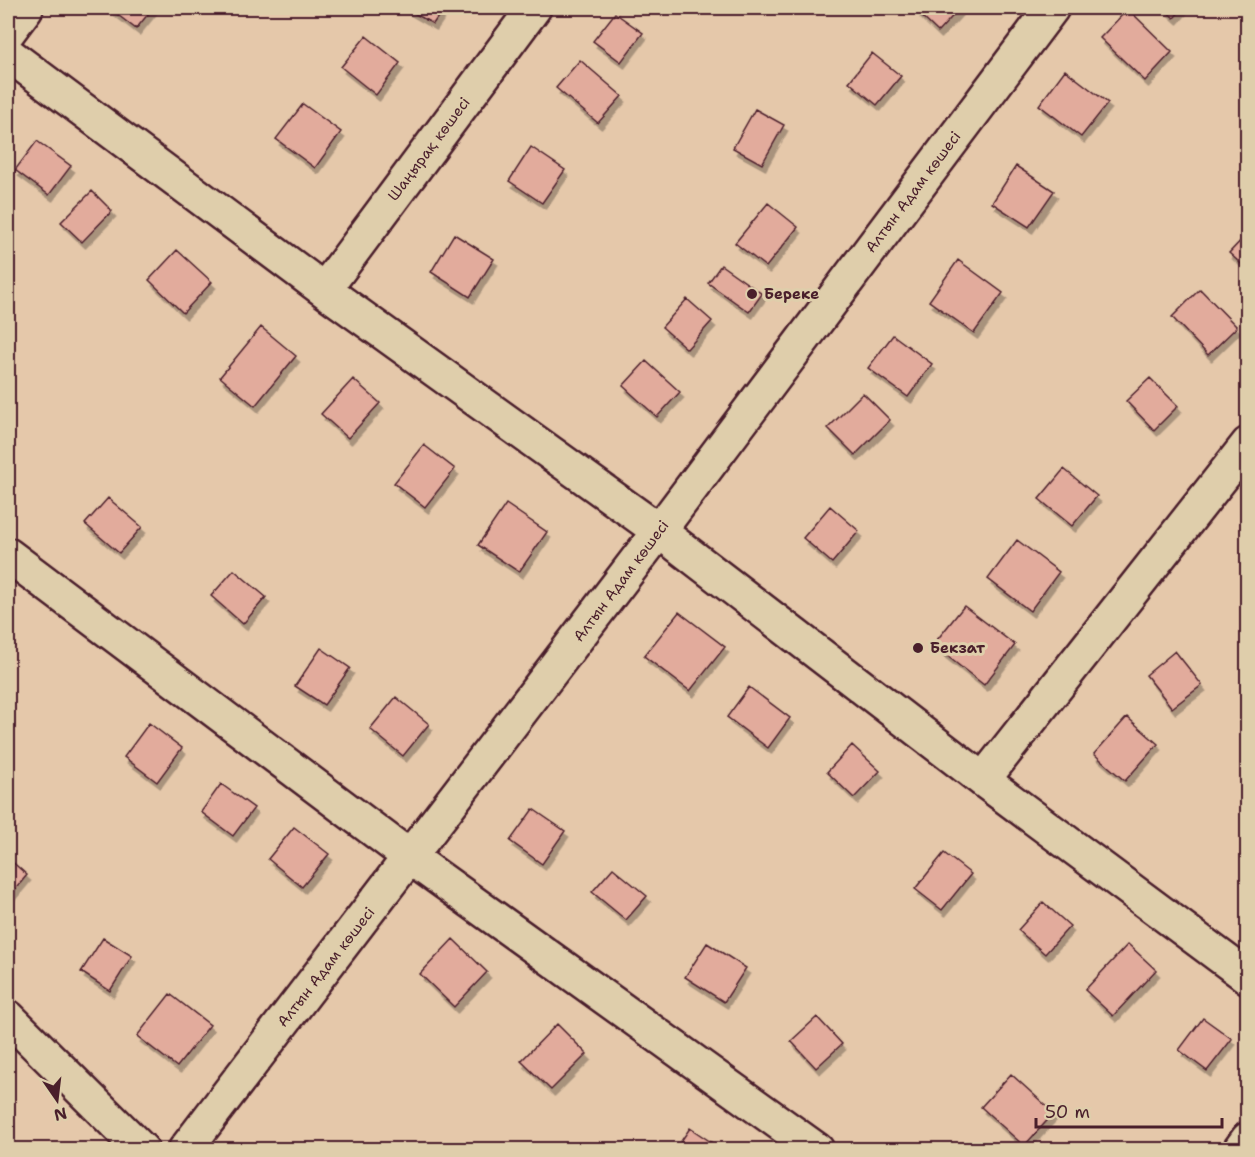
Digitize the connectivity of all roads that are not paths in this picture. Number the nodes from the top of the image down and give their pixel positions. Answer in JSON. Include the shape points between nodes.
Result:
{"nodes":[{"id":1,"x":26,"y":8,"type":"edge"},
{"id":2,"x":534,"y":8,"type":"edge"},
{"id":3,"x":1052,"y":8,"type":"edge"},
{"id":4,"x":8,"y":32,"type":"edge"},
{"id":5,"x":8,"y":54,"type":"edge"},
{"id":6,"x":324,"y":290,"type":"junction"},
{"id":7,"x":1248,"y":444,"type":"edge"},
{"id":8,"x":659,"y":531,"type":"junction"},
{"id":9,"x":8,"y":555,"type":"edge"},
{"id":10,"x":983,"y":780,"type":"junction"},
{"id":11,"x":411,"y":858,"type":"junction"},
{"id":12,"x":1248,"y":977,"type":"edge"},
{"id":13,"x":8,"y":1017,"type":"edge"},
{"id":14,"x":1248,"y":1139,"type":"edge"},
{"id":15,"x":142,"y":1149,"type":"edge"},
{"id":16,"x":185,"y":1149,"type":"edge"},
{"id":17,"x":817,"y":1149,"type":"edge"},
{"id":18,"x":1240,"y":1149,"type":"edge"}],
"edges":[{"from":1,"to":4,"type":"street"},
{"from":2,"to":6,"type":"street","name":"Шаңырақ көшесі"},
{"from":3,"to":8,"type":"street","name":"Алтын Адам көшесі"},
{"from":5,"to":6,"type":"street"},
{"from":6,"to":8,"type":"street"},
{"from":7,"to":10,"type":"street"},
{"from":8,"to":10,"type":"street"},
{"from":8,"to":11,"type":"street","name":"Алтын Адам көшесі"},
{"from":9,"to":11,"type":"street"},
{"from":10,"to":12,"type":"street"},
{"from":11,"to":16,"type":"street","name":"Алтын Адам көшесі"},
{"from":11,"to":17,"type":"street"},
{"from":13,"to":15,"type":"street"},
{"from":14,"to":18,"type":"street"}]}
